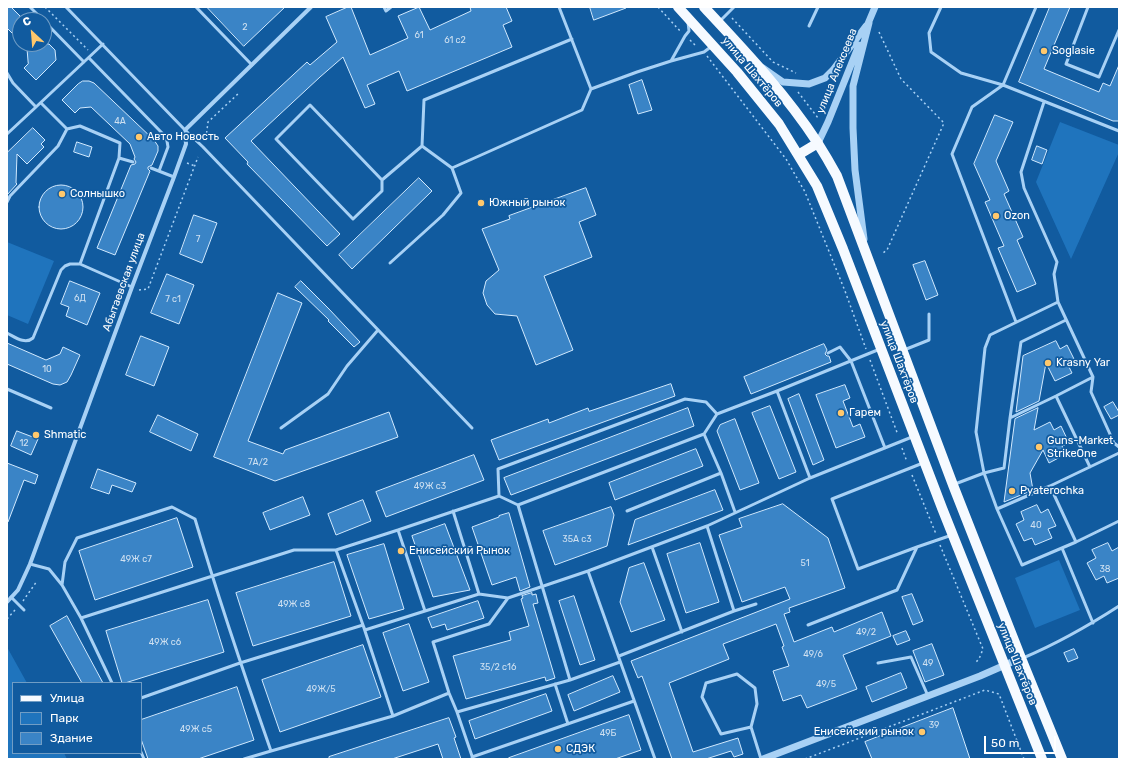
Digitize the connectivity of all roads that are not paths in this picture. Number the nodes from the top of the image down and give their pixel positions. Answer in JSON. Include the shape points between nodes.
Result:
{"nodes":[{"id":1,"x":66,"y":7,"type":"edge"},
{"id":2,"x":196,"y":7,"type":"edge"},
{"id":3,"x":311,"y":7,"type":"edge"},
{"id":4,"x":384,"y":7,"type":"edge"},
{"id":5,"x":391,"y":7,"type":"edge"},
{"id":6,"x":559,"y":7,"type":"edge"},
{"id":7,"x":678,"y":7,"type":"edge"},
{"id":8,"x":704,"y":7,"type":"edge"},
{"id":9,"x":734,"y":7,"type":"edge"},
{"id":10,"x":818,"y":7,"type":"edge"},
{"id":11,"x":875,"y":7,"type":"edge"},
{"id":12,"x":940,"y":7,"type":"edge"},
{"id":13,"x":1036,"y":7,"type":"edge"},
{"id":14,"x":1088,"y":7,"type":"edge"},
{"id":15,"x":688,"y":16,"type":"junction"},
{"id":16,"x":718,"y":22,"type":"junction"},
{"id":17,"x":869,"y":23,"type":"junction"},
{"id":18,"x":809,"y":26,"type":"dead end"},
{"id":19,"x":52,"y":30,"type":"edge"},
{"id":20,"x":1119,"y":30,"type":"edge"},
{"id":21,"x":572,"y":39,"type":"junction"},
{"id":22,"x":103,"y":44,"type":"junction"},
{"id":23,"x":714,"y":45,"type":"junction"},
{"id":24,"x":89,"y":58,"type":"junction"},
{"id":25,"x":671,"y":61,"type":"junction"},
{"id":26,"x":84,"y":62,"type":"junction"},
{"id":27,"x":756,"y":63,"type":"junction"},
{"id":28,"x":252,"y":65,"type":"junction"},
{"id":29,"x":7,"y":73,"type":"edge"},
{"id":30,"x":1003,"y":85,"type":"junction"},
{"id":31,"x":591,"y":90,"type":"junction"},
{"id":32,"x":41,"y":102,"type":"junction"},
{"id":33,"x":1044,"y":102,"type":"junction"},
{"id":34,"x":36,"y":108,"type":"junction"},
{"id":35,"x":67,"y":129,"type":"junction"},
{"id":36,"x":185,"y":130,"type":"junction"},
{"id":37,"x":1119,"y":131,"type":"edge"},
{"id":38,"x":7,"y":134,"type":"edge"},
{"id":39,"x":818,"y":143,"type":"junction"},
{"id":40,"x":422,"y":146,"type":"junction"},
{"id":41,"x":798,"y":155,"type":"junction"},
{"id":42,"x":119,"y":158,"type":"junction"},
{"id":43,"x":133,"y":162,"type":"dead end"},
{"id":44,"x":151,"y":168,"type":"dead end"},
{"id":45,"x":452,"y":168,"type":"junction"},
{"id":46,"x":159,"y":171,"type":"junction"},
{"id":47,"x":174,"y":177,"type":"junction"},
{"id":48,"x":382,"y":180,"type":"junction"},
{"id":49,"x":7,"y":202,"type":"edge"},
{"id":50,"x":865,"y":248,"type":"junction"},
{"id":51,"x":390,"y":263,"type":"dead end"},
{"id":52,"x":80,"y":264,"type":"junction"},
{"id":53,"x":132,"y":287,"type":"junction"},
{"id":54,"x":1058,"y":302,"type":"junction"},
{"id":55,"x":929,"y":314,"type":"dead end"},
{"id":56,"x":1066,"y":320,"type":"junction"},
{"id":57,"x":1016,"y":322,"type":"junction"},
{"id":58,"x":378,"y":330,"type":"junction"},
{"id":59,"x":7,"y":334,"type":"edge"},
{"id":60,"x":881,"y":348,"type":"junction"},
{"id":61,"x":902,"y":350,"type":"junction"},
{"id":62,"x":828,"y":353,"type":"dead end"},
{"id":63,"x":851,"y":361,"type":"junction"},
{"id":64,"x":1093,"y":377,"type":"junction"},
{"id":65,"x":7,"y":389,"type":"edge"},
{"id":66,"x":777,"y":391,"type":"junction"},
{"id":67,"x":1056,"y":396,"type":"junction"},
{"id":68,"x":51,"y":408,"type":"dead end"},
{"id":69,"x":717,"y":414,"type":"junction"},
{"id":70,"x":1010,"y":418,"type":"junction"},
{"id":71,"x":281,"y":428,"type":"dead end"},
{"id":72,"x":472,"y":428,"type":"dead end"},
{"id":73,"x":704,"y":434,"type":"junction"},
{"id":74,"x":914,"y":436,"type":"junction"},
{"id":75,"x":1119,"y":447,"type":"edge"},
{"id":76,"x":885,"y":448,"type":"junction"},
{"id":77,"x":1119,"y":453,"type":"edge"},
{"id":78,"x":924,"y":462,"type":"junction"},
{"id":79,"x":1090,"y":467,"type":"junction"},
{"id":80,"x":721,"y":473,"type":"junction"},
{"id":81,"x":984,"y":473,"type":"junction"},
{"id":82,"x":810,"y":478,"type":"junction"},
{"id":83,"x":953,"y":484,"type":"junction"},
{"id":84,"x":1050,"y":486,"type":"junction"},
{"id":85,"x":499,"y":496,"type":"junction"},
{"id":86,"x":518,"y":505,"type":"junction"},
{"id":87,"x":453,"y":510,"type":"junction"},
{"id":88,"x":997,"y":510,"type":"junction"},
{"id":89,"x":627,"y":511,"type":"dead end"},
{"id":90,"x":735,"y":512,"type":"junction"},
{"id":91,"x":1119,"y":521,"type":"edge"},
{"id":92,"x":707,"y":526,"type":"junction"},
{"id":93,"x":398,"y":530,"type":"junction"},
{"id":94,"x":953,"y":535,"type":"junction"},
{"id":95,"x":1076,"y":542,"type":"junction"},
{"id":96,"x":652,"y":547,"type":"junction"},
{"id":97,"x":917,"y":547,"type":"junction"},
{"id":98,"x":1062,"y":548,"type":"junction"},
{"id":99,"x":336,"y":550,"type":"junction"},
{"id":100,"x":30,"y":564,"type":"junction"},
{"id":101,"x":588,"y":571,"type":"junction"},
{"id":102,"x":212,"y":576,"type":"junction"},
{"id":103,"x":62,"y":585,"type":"junction"},
{"id":104,"x":542,"y":586,"type":"junction"},
{"id":105,"x":479,"y":594,"type":"junction"},
{"id":106,"x":11,"y":597,"type":"junction"},
{"id":107,"x":508,"y":598,"type":"junction"},
{"id":108,"x":7,"y":602,"type":"edge"},
{"id":109,"x":756,"y":604,"type":"dead end"},
{"id":110,"x":1119,"y":606,"type":"edge"},
{"id":111,"x":24,"y":610,"type":"dead end"},
{"id":112,"x":425,"y":611,"type":"junction"},
{"id":113,"x":734,"y":611,"type":"junction"},
{"id":114,"x":81,"y":618,"type":"junction"},
{"id":115,"x":1093,"y":623,"type":"junction"},
{"id":116,"x":363,"y":625,"type":"junction"},
{"id":117,"x":808,"y":625,"type":"dead end"},
{"id":118,"x":365,"y":630,"type":"junction"},
{"id":119,"x":682,"y":632,"type":"junction"},
{"id":120,"x":619,"y":656,"type":"junction"},
{"id":121,"x":1021,"y":658,"type":"junction"},
{"id":122,"x":620,"y":662,"type":"junction"},
{"id":123,"x":878,"y":662,"type":"dead end"},
{"id":124,"x":240,"y":663,"type":"junction"},
{"id":125,"x":1004,"y":665,"type":"junction"},
{"id":126,"x":570,"y":680,"type":"junction"},
{"id":127,"x":112,"y":682,"type":"edge"},
{"id":128,"x":555,"y":684,"type":"junction"},
{"id":129,"x":449,"y":693,"type":"junction"},
{"id":130,"x":928,"y":696,"type":"junction"},
{"id":131,"x":142,"y":698,"type":"edge"},
{"id":132,"x":634,"y":701,"type":"junction"},
{"id":133,"x":457,"y":712,"type":"junction"},
{"id":134,"x":393,"y":716,"type":"junction"},
{"id":135,"x":568,"y":724,"type":"junction"},
{"id":136,"x":751,"y":727,"type":"junction"},
{"id":137,"x":271,"y":751,"type":"junction"},
{"id":138,"x":473,"y":758,"type":"edge"},
{"id":139,"x":244,"y":759,"type":"edge"},
{"id":140,"x":655,"y":759,"type":"edge"},
{"id":141,"x":764,"y":759,"type":"edge"},
{"id":142,"x":1042,"y":759,"type":"edge"},
{"id":143,"x":1062,"y":759,"type":"edge"}],
"edges":[{"from":1,"to":22,"type":"lane"},
{"from":2,"to":28,"type":"lane"},
{"from":3,"to":28,"type":"street"},
{"from":4,"to":5,"type":"lane","via":[[386,11]]},
{"from":6,"to":21,"type":"lane"},
{"from":7,"to":15,"type":"main road","name":"улица Шахтёров"},
{"from":8,"to":16,"type":"main road","name":"улица Шахтёров"},
{"from":9,"to":16,"type":"lane"},
{"from":10,"to":18,"type":"lane"},
{"from":11,"to":17,"type":"street","name":"улица Алексеева"},
{"from":12,"to":30,"type":"lane","via":[[929,33],[931,52],[961,73]]},
{"from":13,"to":30,"type":"lane"},
{"from":14,"to":20,"type":"lane","via":[[1066,64],[1099,77]]},
{"from":15,"to":23,"type":"main road","name":"улица Шахтёров"},
{"from":15,"to":25,"type":"lane","via":[[689,31]]},
{"from":16,"to":27,"type":"main road","name":"улица Шахтёров"},
{"from":17,"to":27,"type":"street","via":[[833,70],[825,78],[809,84],[784,82]]},
{"from":17,"to":39,"type":"street","name":"улица Алексеева"},
{"from":17,"to":50,"type":"street","via":[[853,86],[856,170]]},
{"from":19,"to":26,"type":"lane"},
{"from":21,"to":31,"type":"lane"},
{"from":21,"to":40,"type":"lane","via":[[424,100]]},
{"from":22,"to":24,"type":"lane"},
{"from":22,"to":36,"type":"lane"},
{"from":23,"to":25,"type":"lane","via":[[704,52]]},
{"from":23,"to":41,"type":"main road","name":"улица Шахтёров","via":[[779,124]]},
{"from":24,"to":26,"type":"lane"},
{"from":24,"to":46,"type":"lane","via":[[167,141],[168,147]]},
{"from":25,"to":31,"type":"lane"},
{"from":26,"to":32,"type":"lane"},
{"from":27,"to":39,"type":"main road","name":"улица Шахтёров"},
{"from":28,"to":36,"type":"street"},
{"from":29,"to":34,"type":"lane"},
{"from":30,"to":33,"type":"lane"},
{"from":30,"to":57,"type":"lane","via":[[972,107],[952,154]]},
{"from":31,"to":45,"type":"lane","via":[[582,110]]},
{"from":32,"to":34,"type":"lane"},
{"from":32,"to":35,"type":"lane"},
{"from":33,"to":37,"type":"lane"},
{"from":33,"to":54,"type":"lane","via":[[1021,172],[1024,188],[1057,262],[1054,274]]},
{"from":34,"to":38,"type":"lane"},
{"from":35,"to":42,"type":"lane","via":[[80,126],[120,143]]},
{"from":35,"to":49,"type":"lane","via":[[58,146]]},
{"from":36,"to":47,"type":"street","name":"Абытаевская улица","via":[[186,144]]},
{"from":36,"to":58,"type":"lane"},
{"from":39,"to":41,"type":"main road"},
{"from":39,"to":50,"type":"main road","name":"улица Шахтёров","via":[[837,176]]},
{"from":40,"to":45,"type":"lane"},
{"from":40,"to":48,"type":"lane"},
{"from":41,"to":60,"type":"main road","name":"улица Шахтёров","via":[[817,186]]},
{"from":42,"to":43,"type":"lane"},
{"from":42,"to":52,"type":"lane"},
{"from":44,"to":46,"type":"lane"},
{"from":45,"to":51,"type":"lane","via":[[461,193],[443,215]]},
{"from":46,"to":47,"type":"lane"},
{"from":47,"to":53,"type":"street","name":"Абытаевская улица"},
{"from":48,"to":48,"type":"lane","via":[[310,105],[276,139],[353,219],[382,191]]},
{"from":50,"to":61,"type":"main road","name":"улица Шахтёров"},
{"from":52,"to":53,"type":"lane"},
{"from":52,"to":59,"type":"lane","via":[[70,264],[61,270],[30,341]]},
{"from":53,"to":100,"type":"street","name":"Абытаевская улица"},
{"from":54,"to":56,"type":"lane"},
{"from":54,"to":57,"type":"lane"},
{"from":55,"to":61,"type":"lane","via":[[929,340]]},
{"from":56,"to":64,"type":"lane"},
{"from":56,"to":70,"type":"lane","via":[[1020,342]]},
{"from":57,"to":81,"type":"lane","via":[[990,335],[985,348],[976,432]]},
{"from":58,"to":71,"type":"lane","via":[[347,366],[328,394]]},
{"from":58,"to":72,"type":"lane"},
{"from":60,"to":63,"type":"lane"},
{"from":60,"to":74,"type":"main road","name":"улица Шахтёров"},
{"from":61,"to":83,"type":"main road","name":"улица Шахтёров"},
{"from":62,"to":63,"type":"lane","via":[[840,347]]},
{"from":63,"to":66,"type":"lane"},
{"from":63,"to":76,"type":"lane"},
{"from":64,"to":67,"type":"lane"},
{"from":64,"to":75,"type":"lane","via":[[1091,392],[1114,443]]},
{"from":65,"to":68,"type":"lane"},
{"from":66,"to":69,"type":"lane"},
{"from":66,"to":82,"type":"lane"},
{"from":67,"to":70,"type":"lane"},
{"from":67,"to":79,"type":"lane"},
{"from":69,"to":73,"type":"lane"},
{"from":69,"to":85,"type":"lane","via":[[706,402],[685,399],[498,468]]},
{"from":70,"to":81,"type":"lane","via":[[1004,468]]},
{"from":73,"to":80,"type":"lane"},
{"from":73,"to":86,"type":"lane"},
{"from":74,"to":76,"type":"lane"},
{"from":74,"to":78,"type":"main road","name":"улица Шахтёров"},
{"from":76,"to":82,"type":"lane"},
{"from":77,"to":79,"type":"lane"},
{"from":78,"to":94,"type":"main road","name":"улица Шахтёров"},
{"from":78,"to":97,"type":"lane","via":[[832,499],[858,569]]},
{"from":79,"to":84,"type":"lane"},
{"from":80,"to":89,"type":"lane"},
{"from":80,"to":90,"type":"lane"},
{"from":81,"to":83,"type":"lane"},
{"from":81,"to":88,"type":"lane"},
{"from":82,"to":90,"type":"lane"},
{"from":83,"to":121,"type":"main road","name":"улица Шахтёров"},
{"from":84,"to":88,"type":"lane"},
{"from":84,"to":95,"type":"lane"},
{"from":85,"to":86,"type":"lane"},
{"from":85,"to":87,"type":"lane"},
{"from":86,"to":104,"type":"lane"},
{"from":87,"to":93,"type":"lane"},
{"from":87,"to":105,"type":"lane"},
{"from":88,"to":98,"type":"lane","via":[[1022,566]]},
{"from":90,"to":92,"type":"lane"},
{"from":91,"to":95,"type":"lane"},
{"from":92,"to":96,"type":"lane"},
{"from":92,"to":113,"type":"lane"},
{"from":93,"to":99,"type":"lane"},
{"from":93,"to":112,"type":"lane"},
{"from":94,"to":97,"type":"lane"},
{"from":94,"to":125,"type":"main road","name":"улица Шахтёров"},
{"from":95,"to":98,"type":"lane"},
{"from":96,"to":101,"type":"lane"},
{"from":96,"to":119,"type":"lane"},
{"from":97,"to":117,"type":"lane","via":[[897,590]]},
{"from":98,"to":115,"type":"lane"},
{"from":99,"to":102,"type":"lane","via":[[294,550]]},
{"from":99,"to":116,"type":"lane"},
{"from":100,"to":103,"type":"lane","via":[[49,569]]},
{"from":100,"to":106,"type":"street","name":"Абытаевская улица","via":[[18,590]]},
{"from":101,"to":104,"type":"lane"},
{"from":101,"to":120,"type":"lane"},
{"from":102,"to":103,"type":"lane","via":[[195,519],[172,508],[76,538],[65,562]]},
{"from":102,"to":114,"type":"lane"},
{"from":102,"to":124,"type":"lane"},
{"from":103,"to":114,"type":"lane"},
{"from":104,"to":107,"type":"lane"},
{"from":104,"to":126,"type":"lane"},
{"from":105,"to":107,"type":"lane"},
{"from":105,"to":112,"type":"lane"},
{"from":106,"to":108,"type":"street","name":"Абытаевская улица"},
{"from":106,"to":111,"type":"lane"},
{"from":107,"to":129,"type":"lane","via":[[489,624],[433,642]]},
{"from":109,"to":113,"type":"lane"},
{"from":110,"to":115,"type":"lane"},
{"from":112,"to":118,"type":"lane"},
{"from":113,"to":119,"type":"lane"},
{"from":114,"to":127,"type":"lane"},
{"from":115,"to":121,"type":"lane"},
{"from":116,"to":118,"type":"lane"},
{"from":116,"to":124,"type":"lane"},
{"from":118,"to":134,"type":"lane"},
{"from":119,"to":120,"type":"lane"},
{"from":120,"to":122,"type":"lane"},
{"from":121,"to":125,"type":"street"},
{"from":121,"to":143,"type":"main road","name":"улица Шахтёров"},
{"from":122,"to":126,"type":"lane"},
{"from":122,"to":132,"type":"lane"},
{"from":123,"to":130,"type":"lane","via":[[911,657]]},
{"from":124,"to":131,"type":"lane"},
{"from":124,"to":137,"type":"lane"},
{"from":125,"to":130,"type":"street"},
{"from":125,"to":142,"type":"main road","name":"улица Шахтёров"},
{"from":126,"to":128,"type":"lane"},
{"from":128,"to":133,"type":"lane"},
{"from":128,"to":135,"type":"lane"},
{"from":129,"to":133,"type":"lane"},
{"from":129,"to":134,"type":"lane"},
{"from":130,"to":141,"type":"street"},
{"from":132,"to":135,"type":"lane"},
{"from":132,"to":140,"type":"lane"},
{"from":133,"to":138,"type":"lane"},
{"from":134,"to":137,"type":"lane"},
{"from":135,"to":138,"type":"lane"},
{"from":136,"to":136,"type":"lane","via":[[721,734],[702,697],[706,683],[737,674],[755,688],[757,704]]},
{"from":136,"to":141,"type":"lane"},
{"from":137,"to":139,"type":"lane"}]}
